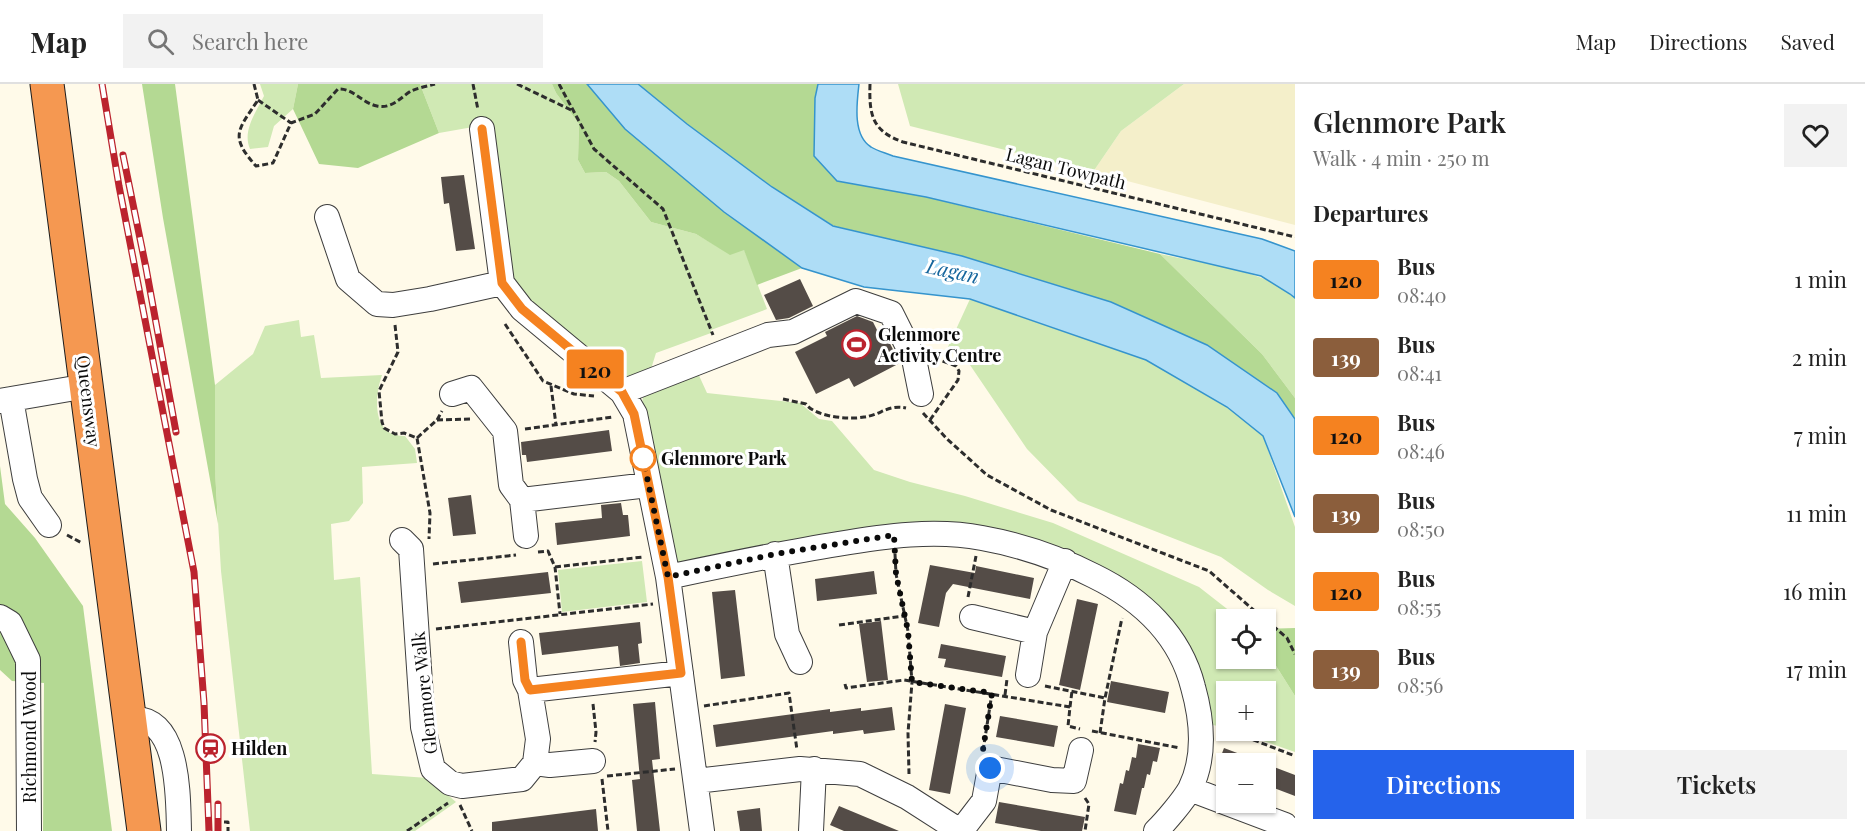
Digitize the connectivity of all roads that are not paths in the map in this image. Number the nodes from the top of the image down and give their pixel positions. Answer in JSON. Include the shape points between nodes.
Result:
{"nodes":[{"id":1,"x":46,"y":84,"type":"edge"},
{"id":2,"x":482,"y":129,"type":"road end"},
{"id":3,"x":327,"y":217,"type":"dead end"},
{"id":4,"x":502,"y":283,"type":"junction"},
{"id":5,"x":87,"y":386,"type":"junction"},
{"id":6,"x":622,"y":392,"type":"junction"},
{"id":7,"x":452,"y":394,"type":"road end"},
{"id":8,"x":5,"y":400,"type":"edge"},
{"id":9,"x":918,"y":405,"type":"road end"},
{"id":10,"x":648,"y":485,"type":"junction"},
{"id":11,"x":522,"y":500,"type":"junction"},
{"id":12,"x":49,"y":525,"type":"dead end"},
{"id":13,"x":402,"y":540,"type":"dead end"},
{"id":14,"x":523,"y":548,"type":"road end"},
{"id":15,"x":775,"y":554,"type":"junction"},
{"id":16,"x":1065,"y":561,"type":"junction"},
{"id":17,"x":666,"y":566,"type":"junction"},
{"id":18,"x":0,"y":617,"type":"edge"},
{"id":19,"x":972,"y":617,"type":"road end"},
{"id":20,"x":1035,"y":632,"type":"junction"},
{"id":21,"x":521,"y":642,"type":"dead end"},
{"id":22,"x":800,"y":663,"type":"dead end"},
{"id":23,"x":681,"y":673,"type":"junction"},
{"id":24,"x":1017,"y":679,"type":"road end"},
{"id":25,"x":530,"y":690,"type":"junction"},
{"id":26,"x":129,"y":719,"type":"junction"},
{"id":27,"x":1081,"y":750,"type":"dead end"},
{"id":28,"x":535,"y":763,"type":"junction"},
{"id":29,"x":598,"y":769,"type":"road end"},
{"id":30,"x":807,"y":770,"type":"junction"},
{"id":31,"x":695,"y":774,"type":"junction"},
{"id":32,"x":1190,"y":789,"type":"junction"},
{"id":33,"x":1257,"y":824,"type":"edge"},
{"id":34,"x":1285,"y":825,"type":"dead end"},
{"id":35,"x":29,"y":831,"type":"edge"},
{"id":36,"x":144,"y":831,"type":"edge"},
{"id":37,"x":179,"y":831,"type":"edge"},
{"id":38,"x":702,"y":831,"type":"edge"},
{"id":39,"x":811,"y":831,"type":"edge"},
{"id":40,"x":960,"y":831,"type":"edge"},
{"id":41,"x":1156,"y":831,"type":"edge"}],
"edges":[{"from":1,"to":5,"type":"highway","name":"Queensway"},
{"from":2,"to":4,"type":"street"},
{"from":3,"to":4,"type":"street","via":[[324,244],[348,279],[377,304],[430,299]]},
{"from":4,"to":6,"type":"street","via":[[522,309]]},
{"from":5,"to":8,"type":"street"},
{"from":5,"to":26,"type":"highway","name":"Queensway"},
{"from":6,"to":9,"type":"street","via":[[768,335],[793,332],[856,301],[891,313],[920,357]]},
{"from":6,"to":10,"type":"street","via":[[634,414]]},
{"from":7,"to":11,"type":"street","via":[[471,388],[505,432],[511,485]]},
{"from":8,"to":12,"type":"street","via":[[30,498]]},
{"from":10,"to":11,"type":"street"},
{"from":10,"to":17,"type":"street"},
{"from":11,"to":14,"type":"street"},
{"from":13,"to":28,"type":"street","name":"Glenmore Walk","via":[[411,549],[423,727],[433,770],[450,783],[462,786],[522,779]]},
{"from":15,"to":16,"type":"street","via":[[924,534],[980,537]]},
{"from":15,"to":17,"type":"street"},
{"from":15,"to":22,"type":"street","via":[[787,634]]},
{"from":16,"to":20,"type":"street"},
{"from":16,"to":32,"type":"street","via":[[1128,595],[1147,610],[1173,640],[1188,667],[1200,713],[1200,752]]},
{"from":17,"to":23,"type":"street"},
{"from":18,"to":35,"type":"street","name":"Richmond Wood","via":[[10,623],[28,660]]},
{"from":19,"to":20,"type":"street"},
{"from":20,"to":24,"type":"street"},
{"from":21,"to":25,"type":"street","via":[[525,680]]},
{"from":23,"to":25,"type":"street"},
{"from":23,"to":31,"type":"street"},
{"from":25,"to":28,"type":"street","via":[[538,739]]},
{"from":26,"to":36,"type":"highway","name":"Queensway"},
{"from":26,"to":37,"type":"street","via":[[148,721],[167,741],[175,777]]},
{"from":27,"to":40,"type":"street","via":[[1074,781],[990,768],[984,801]]},
{"from":28,"to":29,"type":"street"},
{"from":30,"to":31,"type":"street"},
{"from":30,"to":39,"type":"street"},
{"from":30,"to":40,"type":"street","via":[[860,774],[907,797]]},
{"from":31,"to":38,"type":"street"},
{"from":32,"to":33,"type":"street"},
{"from":32,"to":41,"type":"street"},
{"from":33,"to":34,"type":"street"}]}
